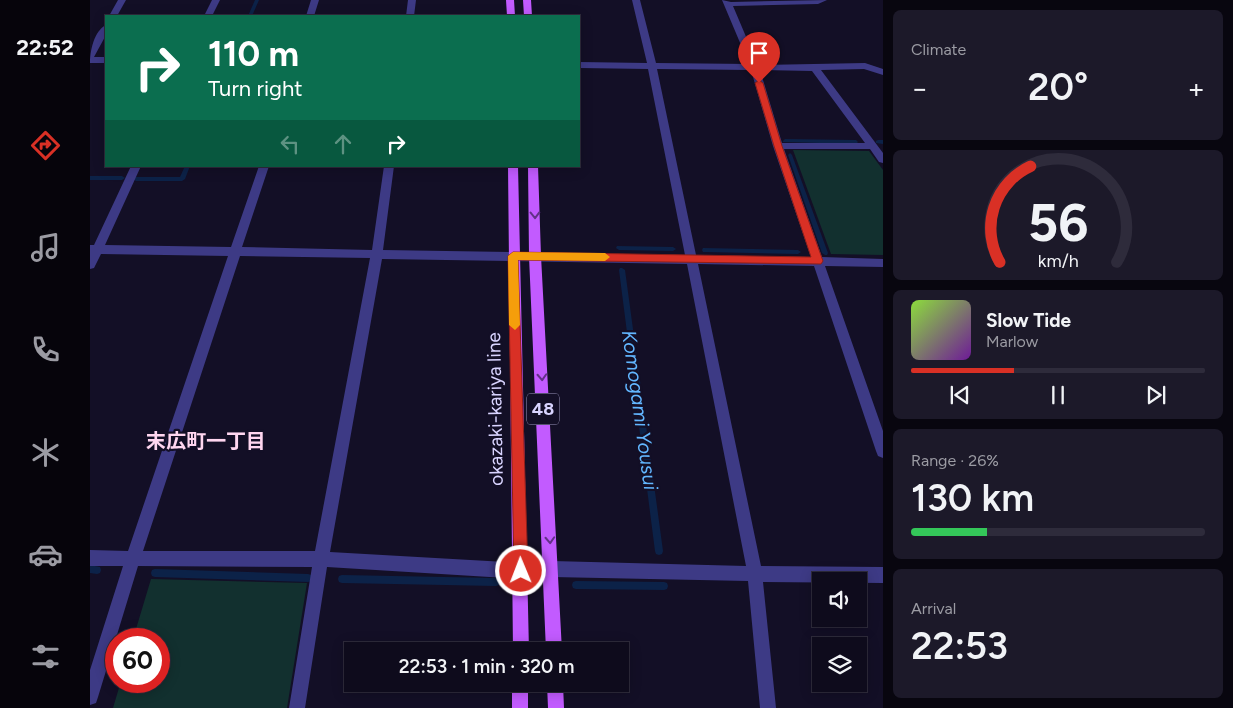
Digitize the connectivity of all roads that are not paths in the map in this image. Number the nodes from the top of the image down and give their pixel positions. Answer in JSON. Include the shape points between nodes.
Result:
{"nodes":[{"id":1,"x":122,"y":0,"type":"edge"},
{"id":2,"x":216,"y":0,"type":"edge"},
{"id":3,"x":315,"y":0,"type":"edge"},
{"id":4,"x":412,"y":0,"type":"edge"},
{"id":5,"x":510,"y":0,"type":"edge"},
{"id":6,"x":527,"y":0,"type":"edge"},
{"id":7,"x":636,"y":0,"type":"edge"},
{"id":8,"x":823,"y":0,"type":"edge"},
{"id":9,"x":727,"y":2,"type":"edge"},
{"id":10,"x":114,"y":15,"type":"edge"},
{"id":11,"x":208,"y":15,"type":"edge"},
{"id":12,"x":310,"y":15,"type":"edge"},
{"id":13,"x":410,"y":15,"type":"edge"},
{"id":14,"x":511,"y":15,"type":"edge"},
{"id":15,"x":528,"y":15,"type":"edge"},
{"id":16,"x":105,"y":30,"type":"edge"},
{"id":17,"x":90,"y":58,"type":"edge"},
{"id":18,"x":105,"y":60,"type":"edge"},
{"id":19,"x":580,"y":65,"type":"edge"},
{"id":20,"x":651,"y":66,"type":"junction"},
{"id":21,"x":755,"y":67,"type":"junction"},
{"id":22,"x":815,"y":68,"type":"junction"},
{"id":23,"x":883,"y":72,"type":"edge"},
{"id":24,"x":778,"y":146,"type":"junction"},
{"id":25,"x":872,"y":146,"type":"junction"},
{"id":26,"x":883,"y":160,"type":"edge"},
{"id":27,"x":135,"y":167,"type":"edge"},
{"id":28,"x":264,"y":167,"type":"edge"},
{"id":29,"x":389,"y":167,"type":"edge"},
{"id":30,"x":513,"y":167,"type":"edge"},
{"id":31,"x":533,"y":167,"type":"edge"},
{"id":32,"x":94,"y":249,"type":"edge"},
{"id":33,"x":237,"y":251,"type":"junction"},
{"id":34,"x":377,"y":253,"type":"junction"},
{"id":35,"x":513,"y":256,"type":"junction"},
{"id":36,"x":536,"y":256,"type":"junction"},
{"id":37,"x":690,"y":258,"type":"junction"},
{"id":38,"x":818,"y":261,"type":"junction"},
{"id":39,"x":883,"y":263,"type":"edge"},
{"id":40,"x":90,"y":265,"type":"edge"},
{"id":41,"x":883,"y":450,"type":"edge"},
{"id":42,"x":90,"y":558,"type":"edge"},
{"id":43,"x":133,"y":559,"type":"junction"},
{"id":44,"x":321,"y":559,"type":"junction"},
{"id":45,"x":552,"y":569,"type":"junction"},
{"id":46,"x":521,"y":571,"type":"junction"},
{"id":47,"x":755,"y":574,"type":"junction"},
{"id":48,"x":883,"y":575,"type":"edge"},
{"id":49,"x":520,"y":642,"type":"edge"},
{"id":50,"x":554,"y":642,"type":"edge"},
{"id":51,"x":520,"y":692,"type":"edge"},
{"id":52,"x":555,"y":692,"type":"edge"},
{"id":53,"x":90,"y":697,"type":"edge"},
{"id":54,"x":297,"y":708,"type":"edge"},
{"id":55,"x":520,"y":708,"type":"edge"},
{"id":56,"x":556,"y":708,"type":"edge"},
{"id":57,"x":768,"y":708,"type":"edge"}],
"edges":[{"from":1,"to":10,"type":"street"},
{"from":2,"to":11,"type":"street"},
{"from":3,"to":12,"type":"street"},
{"from":4,"to":13,"type":"street"},
{"from":5,"to":14,"type":"main road"},
{"from":6,"to":15,"type":"main road"},
{"from":7,"to":20,"type":"street"},
{"from":8,"to":9,"type":"street"},
{"from":9,"to":21,"type":"street"},
{"from":16,"to":17,"type":"street"},
{"from":17,"to":18,"type":"street"},
{"from":19,"to":20,"type":"street"},
{"from":20,"to":21,"type":"street"},
{"from":20,"to":37,"type":"street"},
{"from":21,"to":22,"type":"street"},
{"from":21,"to":24,"type":"street"},
{"from":22,"to":23,"type":"street","via":[[865,66]]},
{"from":22,"to":25,"type":"street"},
{"from":24,"to":25,"type":"street"},
{"from":24,"to":38,"type":"street"},
{"from":25,"to":26,"type":"street"},
{"from":27,"to":32,"type":"street"},
{"from":28,"to":33,"type":"street"},
{"from":29,"to":34,"type":"street"},
{"from":30,"to":35,"type":"main road","name":"okazaki-kariya line","number":"48"},
{"from":31,"to":36,"type":"main road","number":"48","one_way":true},
{"from":32,"to":33,"type":"street"},
{"from":32,"to":40,"type":"street"},
{"from":33,"to":34,"type":"street"},
{"from":33,"to":43,"type":"street"},
{"from":34,"to":35,"type":"street"},
{"from":34,"to":44,"type":"street"},
{"from":35,"to":36,"type":"street"},
{"from":35,"to":46,"type":"main road","name":"okazaki-kariya line","number":"48"},
{"from":36,"to":37,"type":"street"},
{"from":36,"to":45,"type":"main road","number":"48","one_way":true},
{"from":37,"to":38,"type":"street"},
{"from":37,"to":47,"type":"street"},
{"from":38,"to":39,"type":"street"},
{"from":38,"to":41,"type":"street"},
{"from":42,"to":43,"type":"street"},
{"from":43,"to":44,"type":"street"},
{"from":43,"to":53,"type":"street"},
{"from":44,"to":46,"type":"street"},
{"from":44,"to":54,"type":"street"},
{"from":45,"to":46,"type":"street"},
{"from":45,"to":47,"type":"street"},
{"from":45,"to":50,"type":"main road","number":"48"},
{"from":46,"to":49,"type":"main road","name":"okazaki-kariya line","number":"48"},
{"from":47,"to":48,"type":"street"},
{"from":47,"to":57,"type":"street"},
{"from":51,"to":55,"type":"main road"},
{"from":52,"to":56,"type":"main road"}]}
